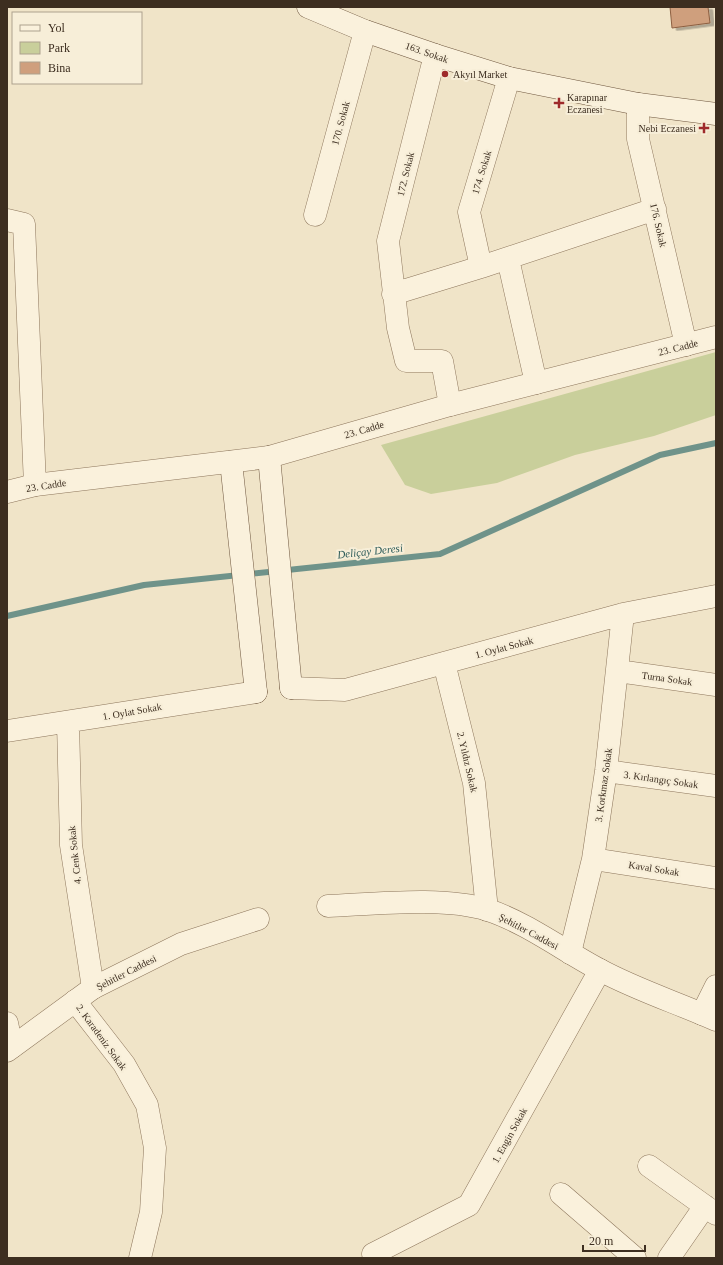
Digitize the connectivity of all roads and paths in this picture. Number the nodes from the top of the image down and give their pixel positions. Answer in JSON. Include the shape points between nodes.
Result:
{"nodes":[{"id":1,"x":308,"y":7,"type":"edge"},
{"id":2,"x":365,"y":31,"type":"junction"},
{"id":3,"x":435,"y":56,"type":"junction"},
{"id":4,"x":510,"y":78,"type":"junction"},
{"id":5,"x":638,"y":104,"type":"junction"},
{"id":6,"x":716,"y":114,"type":"edge"},
{"id":7,"x":655,"y":209,"type":"junction"},
{"id":8,"x":315,"y":215,"type":"dead end"},
{"id":9,"x":16,"y":222,"type":"edge"},
{"id":10,"x":508,"y":259,"type":"junction"},
{"id":11,"x":482,"y":267,"type":"junction"},
{"id":12,"x":393,"y":294,"type":"junction"},
{"id":13,"x":716,"y":337,"type":"edge"},
{"id":14,"x":686,"y":345,"type":"junction"},
{"id":15,"x":536,"y":383,"type":"junction"},
{"id":16,"x":450,"y":405,"type":"junction"},
{"id":17,"x":269,"y":457,"type":"junction"},
{"id":18,"x":231,"y":462,"type":"junction"},
{"id":19,"x":35,"y":485,"type":"junction"},
{"id":20,"x":7,"y":492,"type":"edge"},
{"id":21,"x":716,"y":596,"type":"edge"},
{"id":22,"x":623,"y":614,"type":"junction"},
{"id":23,"x":444,"y":663,"type":"junction"},
{"id":24,"x":618,"y":671,"type":"junction"},
{"id":25,"x":716,"y":685,"type":"edge"},
{"id":26,"x":68,"y":722,"type":"junction"},
{"id":27,"x":7,"y":731,"type":"edge"},
{"id":28,"x":606,"y":771,"type":"junction"},
{"id":29,"x":716,"y":786,"type":"edge"},
{"id":30,"x":593,"y":859,"type":"junction"},
{"id":31,"x":716,"y":878,"type":"edge"},
{"id":32,"x":328,"y":906,"type":"dead end"},
{"id":33,"x":487,"y":910,"type":"junction"},
{"id":34,"x":258,"y":919,"type":"dead end"},
{"id":35,"x":570,"y":953,"type":"junction"},
{"id":36,"x":600,"y":970,"type":"junction"},
{"id":37,"x":716,"y":986,"type":"edge"},
{"id":38,"x":93,"y":988,"type":"junction"},
{"id":39,"x":75,"y":1001,"type":"junction"},
{"id":40,"x":709,"y":1017,"type":"edge"},
{"id":41,"x":7,"y":1023,"type":"edge"},
{"id":42,"x":10,"y":1049,"type":"edge"},
{"id":43,"x":649,"y":1166,"type":"dead end"},
{"id":44,"x":561,"y":1194,"type":"dead end"},
{"id":45,"x":710,"y":1210,"type":"edge"},
{"id":46,"x":373,"y":1254,"type":"dead end"},
{"id":47,"x":140,"y":1258,"type":"edge"},
{"id":48,"x":634,"y":1258,"type":"edge"},
{"id":49,"x":669,"y":1258,"type":"edge"}],
"edges":[{"from":1,"to":2,"type":"street","name":"163. Sokak"},
{"from":2,"to":3,"type":"street","name":"163. Sokak"},
{"from":2,"to":8,"type":"street","name":"170. Sokak"},
{"from":3,"to":4,"type":"street","name":"163. Sokak"},
{"from":3,"to":12,"type":"street","name":"172. Sokak","via":[[388,241]]},
{"from":4,"to":5,"type":"street","name":"163. Sokak"},
{"from":4,"to":11,"type":"street","name":"174. Sokak","via":[[469,212]]},
{"from":5,"to":6,"type":"street","name":"163. Sokak"},
{"from":5,"to":7,"type":"street","name":"176. Sokak","via":[[638,139]]},
{"from":7,"to":10,"type":"street"},
{"from":7,"to":14,"type":"street","name":"176. Sokak"},
{"from":9,"to":19,"type":"street"},
{"from":10,"to":11,"type":"street"},
{"from":10,"to":15,"type":"street"},
{"from":11,"to":12,"type":"street"},
{"from":12,"to":16,"type":"street","name":"172. Sokak","via":[[406,361],[442,361]]},
{"from":13,"to":14,"type":"street","name":"23. Cadde"},
{"from":14,"to":15,"type":"street","name":"23. Cadde"},
{"from":15,"to":16,"type":"street","name":"23. Cadde"},
{"from":16,"to":17,"type":"street","name":"23. Cadde"},
{"from":17,"to":18,"type":"street","name":"23. Cadde"},
{"from":17,"to":23,"type":"street","name":"1. Oylat Sokak","via":[[291,688],[345,690]]},
{"from":18,"to":19,"type":"street","name":"23. Cadde"},
{"from":18,"to":26,"type":"street","name":"1. Oylat Sokak","via":[[256,692]]},
{"from":19,"to":20,"type":"street","name":"23. Cadde"},
{"from":21,"to":22,"type":"street","name":"1. Oylat Sokak"},
{"from":22,"to":23,"type":"street","name":"1. Oylat Sokak"},
{"from":22,"to":24,"type":"street","name":"3. Korkmaz Sokak"},
{"from":23,"to":33,"type":"street","name":"2. Yıldız Sokak","via":[[474,783]]},
{"from":24,"to":25,"type":"street","name":"Turna Sokak"},
{"from":24,"to":28,"type":"street","name":"3. Korkmaz Sokak"},
{"from":26,"to":27,"type":"street","name":"1. Oylat Sokak"},
{"from":26,"to":38,"type":"street","name":"4. Cenk Sokak","via":[[70,845]]},
{"from":28,"to":29,"type":"street","name":"3. Kırlangıç Sokak"},
{"from":28,"to":30,"type":"street","name":"3. Korkmaz Sokak"},
{"from":30,"to":31,"type":"street","name":"Kaval Sokak"},
{"from":30,"to":35,"type":"street","name":"3. Korkmaz Sokak"},
{"from":32,"to":33,"type":"street","name":"Şehitler Caddesi","via":[[394,902],[452,904]]},
{"from":33,"to":35,"type":"street","name":"Şehitler Caddesi"},
{"from":34,"to":38,"type":"street","name":"Şehitler Caddesi","via":[[181,944]]},
{"from":35,"to":36,"type":"street","name":"Şehitler Caddesi"},
{"from":36,"to":40,"type":"street","name":"Şehitler Caddesi"},
{"from":36,"to":46,"type":"street","name":"1. Engin Sokak","via":[[469,1205]]},
{"from":37,"to":40,"type":"street"},
{"from":38,"to":39,"type":"street","name":"Şehitler Caddesi"},
{"from":39,"to":42,"type":"street","name":"Şehitler Caddesi"},
{"from":39,"to":47,"type":"street","name":"2. Karadeniz Sokak","via":[[124,1064],[146,1105],[155,1148],[151,1212]]},
{"from":41,"to":42,"type":"street"},
{"from":43,"to":45,"type":"street"},
{"from":44,"to":48,"type":"street"},
{"from":45,"to":49,"type":"street"}]}
